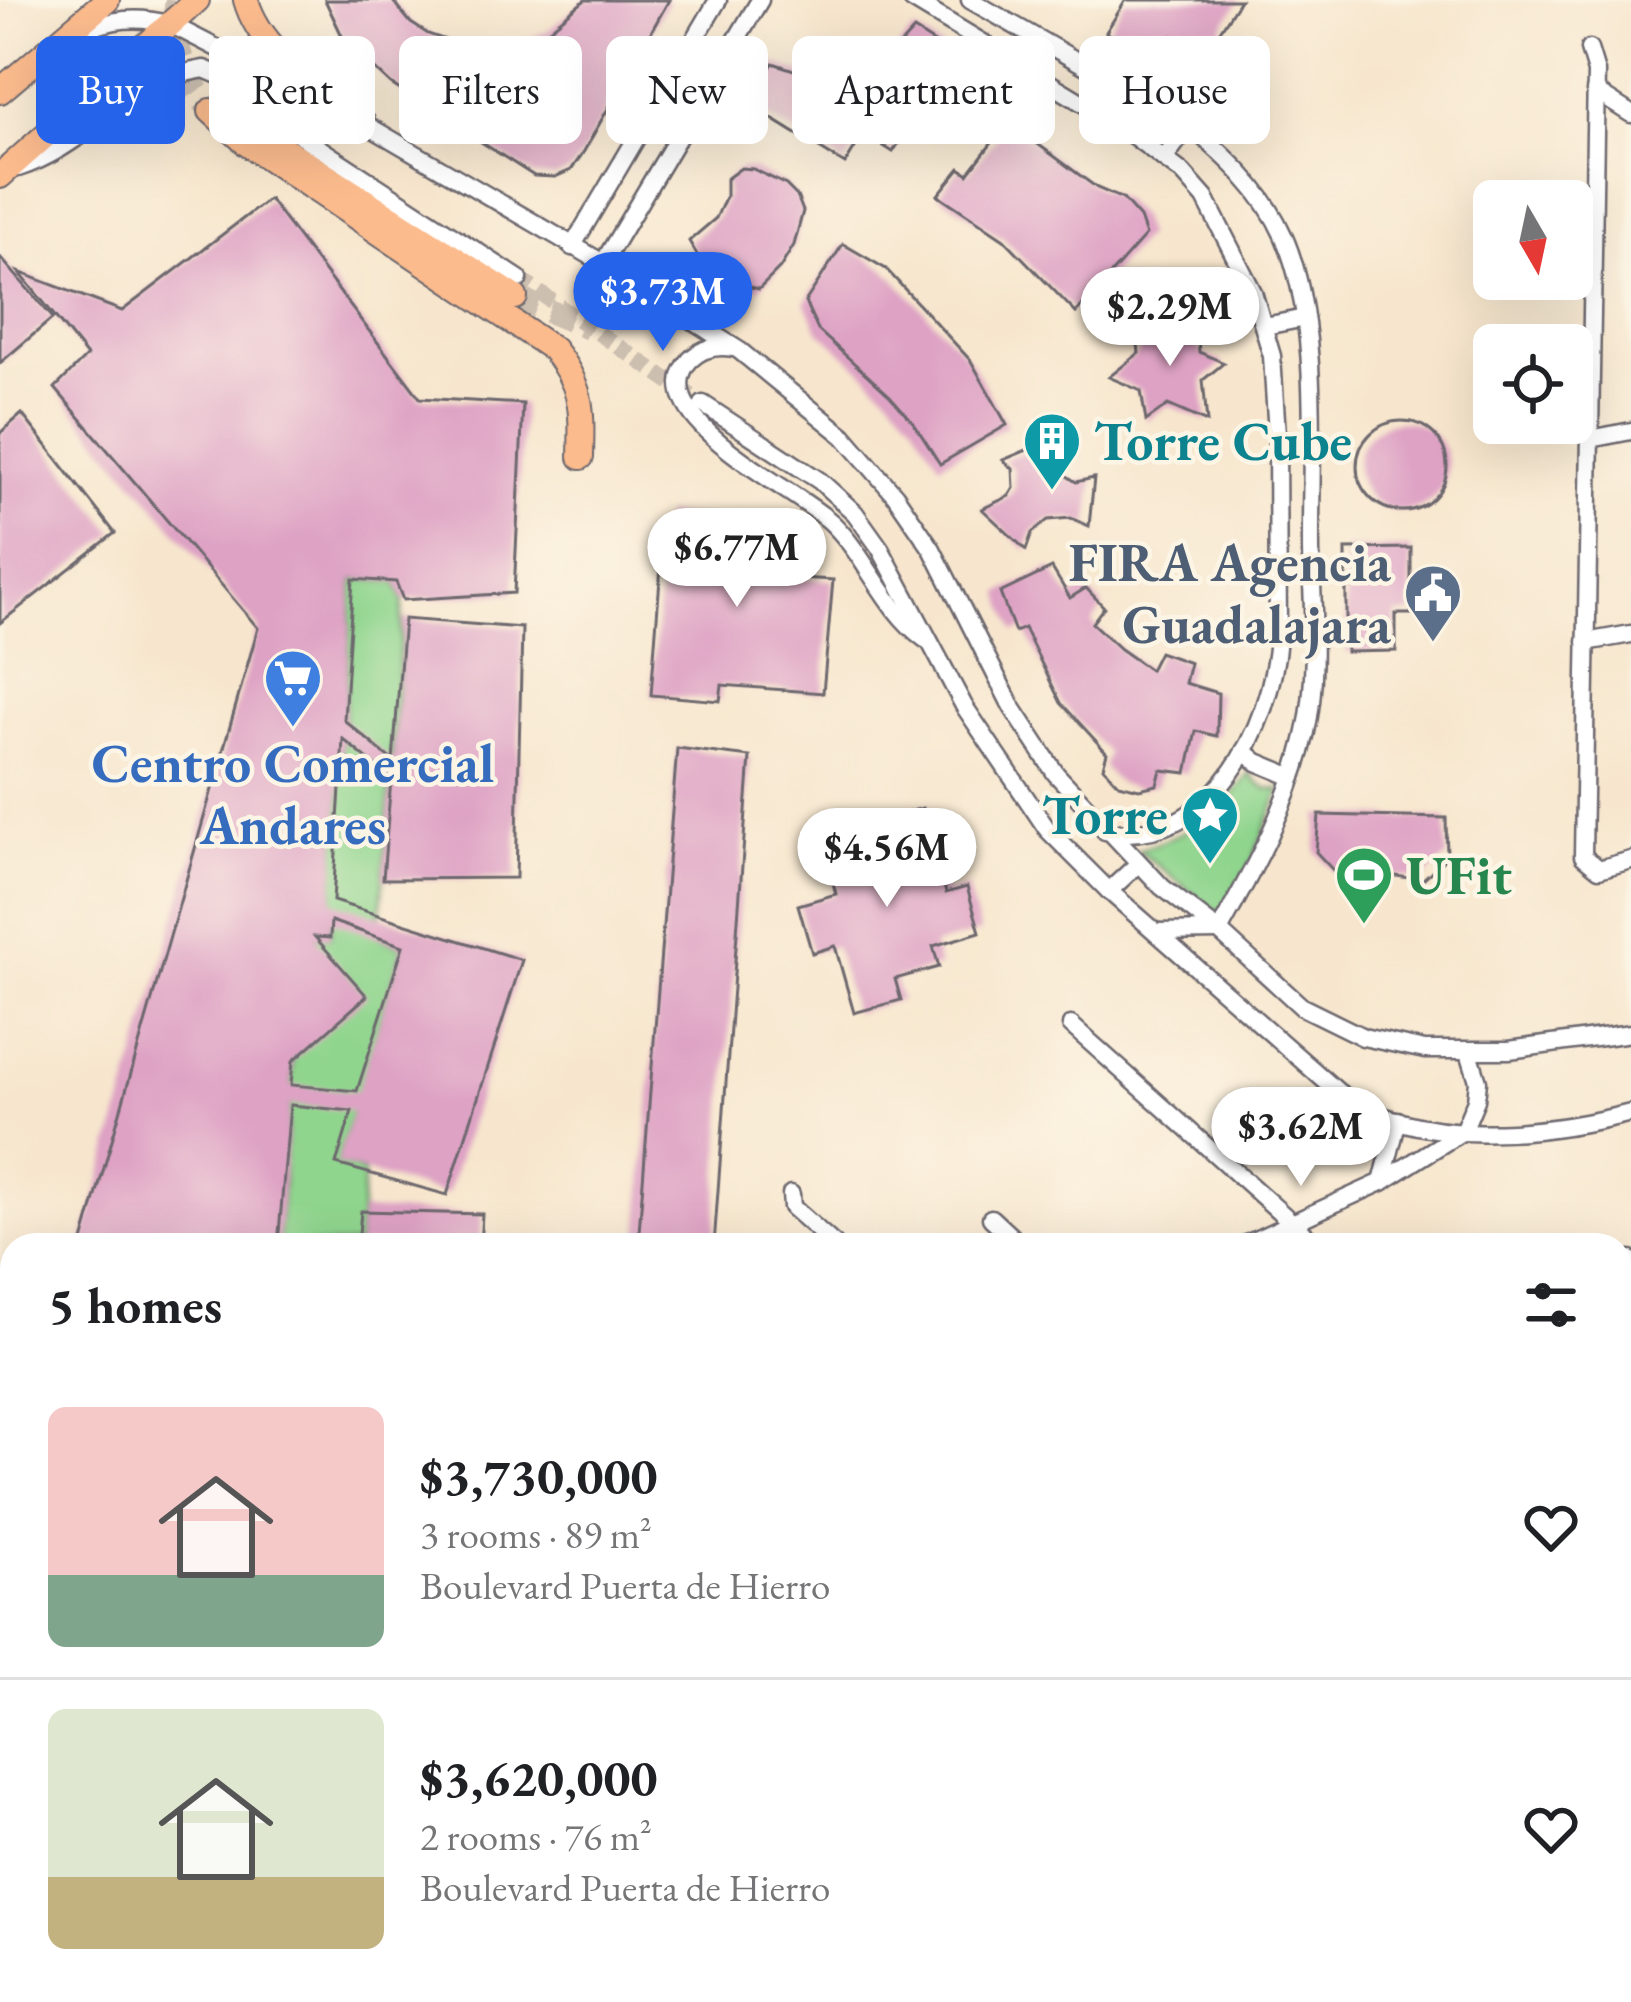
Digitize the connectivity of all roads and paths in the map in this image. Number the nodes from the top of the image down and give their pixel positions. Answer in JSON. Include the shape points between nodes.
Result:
{"nodes":[{"id":1,"x":107,"y":0,"type":"edge"},
{"id":2,"x":196,"y":0,"type":"edge"},
{"id":3,"x":246,"y":0,"type":"edge"},
{"id":4,"x":718,"y":0,"type":"edge"},
{"id":5,"x":760,"y":0,"type":"edge"},
{"id":6,"x":912,"y":0,"type":"edge"},
{"id":7,"x":970,"y":0,"type":"edge"},
{"id":8,"x":172,"y":25,"type":"junction"},
{"id":9,"x":67,"y":36,"type":"joint"},
{"id":10,"x":263,"y":36,"type":"edge"},
{"id":11,"x":209,"y":44,"type":"edge"},
{"id":12,"x":1589,"y":49,"type":"dead end"},
{"id":13,"x":36,"y":61,"type":"edge"},
{"id":14,"x":1079,"y":62,"type":"edge"},
{"id":15,"x":0,"y":91,"type":"edge"},
{"id":16,"x":1595,"y":91,"type":"junction"},
{"id":17,"x":1631,"y":114,"type":"edge"},
{"id":18,"x":375,"y":130,"type":"edge"},
{"id":19,"x":1175,"y":144,"type":"edge"},
{"id":20,"x":1212,"y":144,"type":"edge"},
{"id":21,"x":1164,"y":159,"type":"junction"},
{"id":22,"x":3,"y":174,"type":"edge"},
{"id":23,"x":572,"y":247,"type":"junction"},
{"id":24,"x":603,"y":263,"type":"junction"},
{"id":25,"x":517,"y":288,"type":"joint"},
{"id":26,"x":1305,"y":318,"type":"junction"},
{"id":27,"x":1592,"y":324,"type":"edge"},
{"id":28,"x":1265,"y":326,"type":"junction"},
{"id":29,"x":740,"y":350,"type":"junction"},
{"id":30,"x":703,"y":404,"type":"tunnel mouth"},
{"id":31,"x":1631,"y":431,"type":"edge"},
{"id":32,"x":1593,"y":438,"type":"edge"},
{"id":33,"x":1590,"y":444,"type":"edge"},
{"id":34,"x":580,"y":457,"type":"dead end"},
{"id":35,"x":1631,"y":634,"type":"edge"},
{"id":36,"x":1586,"y":642,"type":"junction"},
{"id":37,"x":931,"y":643,"type":"junction"},
{"id":38,"x":1244,"y":751,"type":"junction"},
{"id":39,"x":1293,"y":777,"type":"junction"},
{"id":40,"x":1106,"y":831,"type":"junction"},
{"id":41,"x":1631,"y":860,"type":"edge"},
{"id":42,"x":1138,"y":864,"type":"junction"},
{"id":43,"x":1109,"y":891,"type":"junction"},
{"id":44,"x":1219,"y":931,"type":"junction"},
{"id":45,"x":1155,"y":932,"type":"junction"},
{"id":46,"x":1071,"y":1025,"type":"dead end"},
{"id":47,"x":1627,"y":1030,"type":"edge"},
{"id":48,"x":1469,"y":1052,"type":"junction"},
{"id":49,"x":1631,"y":1113,"type":"edge"},
{"id":50,"x":1398,"y":1120,"type":"junction"},
{"id":51,"x":1462,"y":1131,"type":"junction"},
{"id":52,"x":1382,"y":1181,"type":"junction"},
{"id":53,"x":791,"y":1194,"type":"dead end"},
{"id":54,"x":991,"y":1218,"type":"dead end"},
{"id":55,"x":1290,"y":1223,"type":"junction"},
{"id":56,"x":822,"y":1233,"type":"edge"},
{"id":57,"x":1007,"y":1233,"type":"edge"},
{"id":58,"x":1269,"y":1233,"type":"edge"},
{"id":59,"x":1302,"y":1233,"type":"edge"}],
"edges":[{"from":1,"to":9,"type":"main road"},
{"from":2,"to":8,"type":"main road"},
{"from":3,"to":10,"type":"main road"},
{"from":4,"to":23,"type":"street"},
{"from":5,"to":24,"type":"street"},
{"from":6,"to":21,"type":"street"},
{"from":7,"to":14,"type":"street"},
{"from":8,"to":9,"type":"street","via":[[117,18]]},
{"from":8,"to":11,"type":"street"},
{"from":8,"to":22,"type":"main road"},
{"from":12,"to":16,"type":"street"},
{"from":13,"to":15,"type":"main road"},
{"from":16,"to":17,"type":"street"},
{"from":16,"to":27,"type":"street"},
{"from":18,"to":23,"type":"street"},
{"from":19,"to":21,"type":"street"},
{"from":20,"to":26,"type":"street","via":[[1272,213]]},
{"from":21,"to":28,"type":"street","via":[[1204,198]]},
{"from":22,"to":25,"type":"street","via":[[56,151],[148,88],[204,69]]},
{"from":23,"to":24,"type":"street"},
{"from":24,"to":29,"type":"street"},
{"from":25,"to":34,"type":"main road","via":[[211,111],[246,143],[553,349],[579,391]]},
{"from":26,"to":28,"type":"street"},
{"from":26,"to":39,"type":"street","via":[[1312,672]]},
{"from":28,"to":38,"type":"street","via":[[1277,415],[1278,637],[1265,706]]},
{"from":29,"to":37,"type":"street","via":[[711,347],[687,364],[680,392],[686,410],[701,430],[836,527],[895,613]]},
{"from":29,"to":40,"type":"street","via":[[844,436],[907,512],[1012,707]]},
{"from":30,"to":37,"type":"street","via":[[855,513]]},
{"from":31,"to":32,"type":"street"},
{"from":33,"to":36,"type":"street"},
{"from":35,"to":36,"type":"street"},
{"from":36,"to":41,"type":"street","via":[[1583,856],[1606,869]]},
{"from":37,"to":43,"type":"street","via":[[1047,829]]},
{"from":38,"to":39,"type":"street"},
{"from":38,"to":40,"type":"street","via":[[1219,788],[1176,823],[1136,834]]},
{"from":39,"to":44,"type":"street"},
{"from":40,"to":42,"type":"street"},
{"from":42,"to":43,"type":"street"},
{"from":42,"to":44,"type":"street"},
{"from":43,"to":45,"type":"street"},
{"from":44,"to":45,"type":"street"},
{"from":44,"to":48,"type":"street","via":[[1328,1022],[1391,1046]]},
{"from":45,"to":50,"type":"street","via":[[1302,1064],[1356,1105]]},
{"from":46,"to":55,"type":"street"},
{"from":47,"to":48,"type":"street","via":[[1550,1047]]},
{"from":48,"to":51,"type":"street","via":[[1477,1100]]},
{"from":49,"to":51,"type":"street","via":[[1552,1129]]},
{"from":50,"to":51,"type":"street"},
{"from":50,"to":52,"type":"street"},
{"from":51,"to":52,"type":"street"},
{"from":52,"to":55,"type":"street"},
{"from":53,"to":56,"type":"street","via":[[792,1207]]},
{"from":54,"to":57,"type":"street"},
{"from":55,"to":58,"type":"street"},
{"from":55,"to":59,"type":"street"}]}
